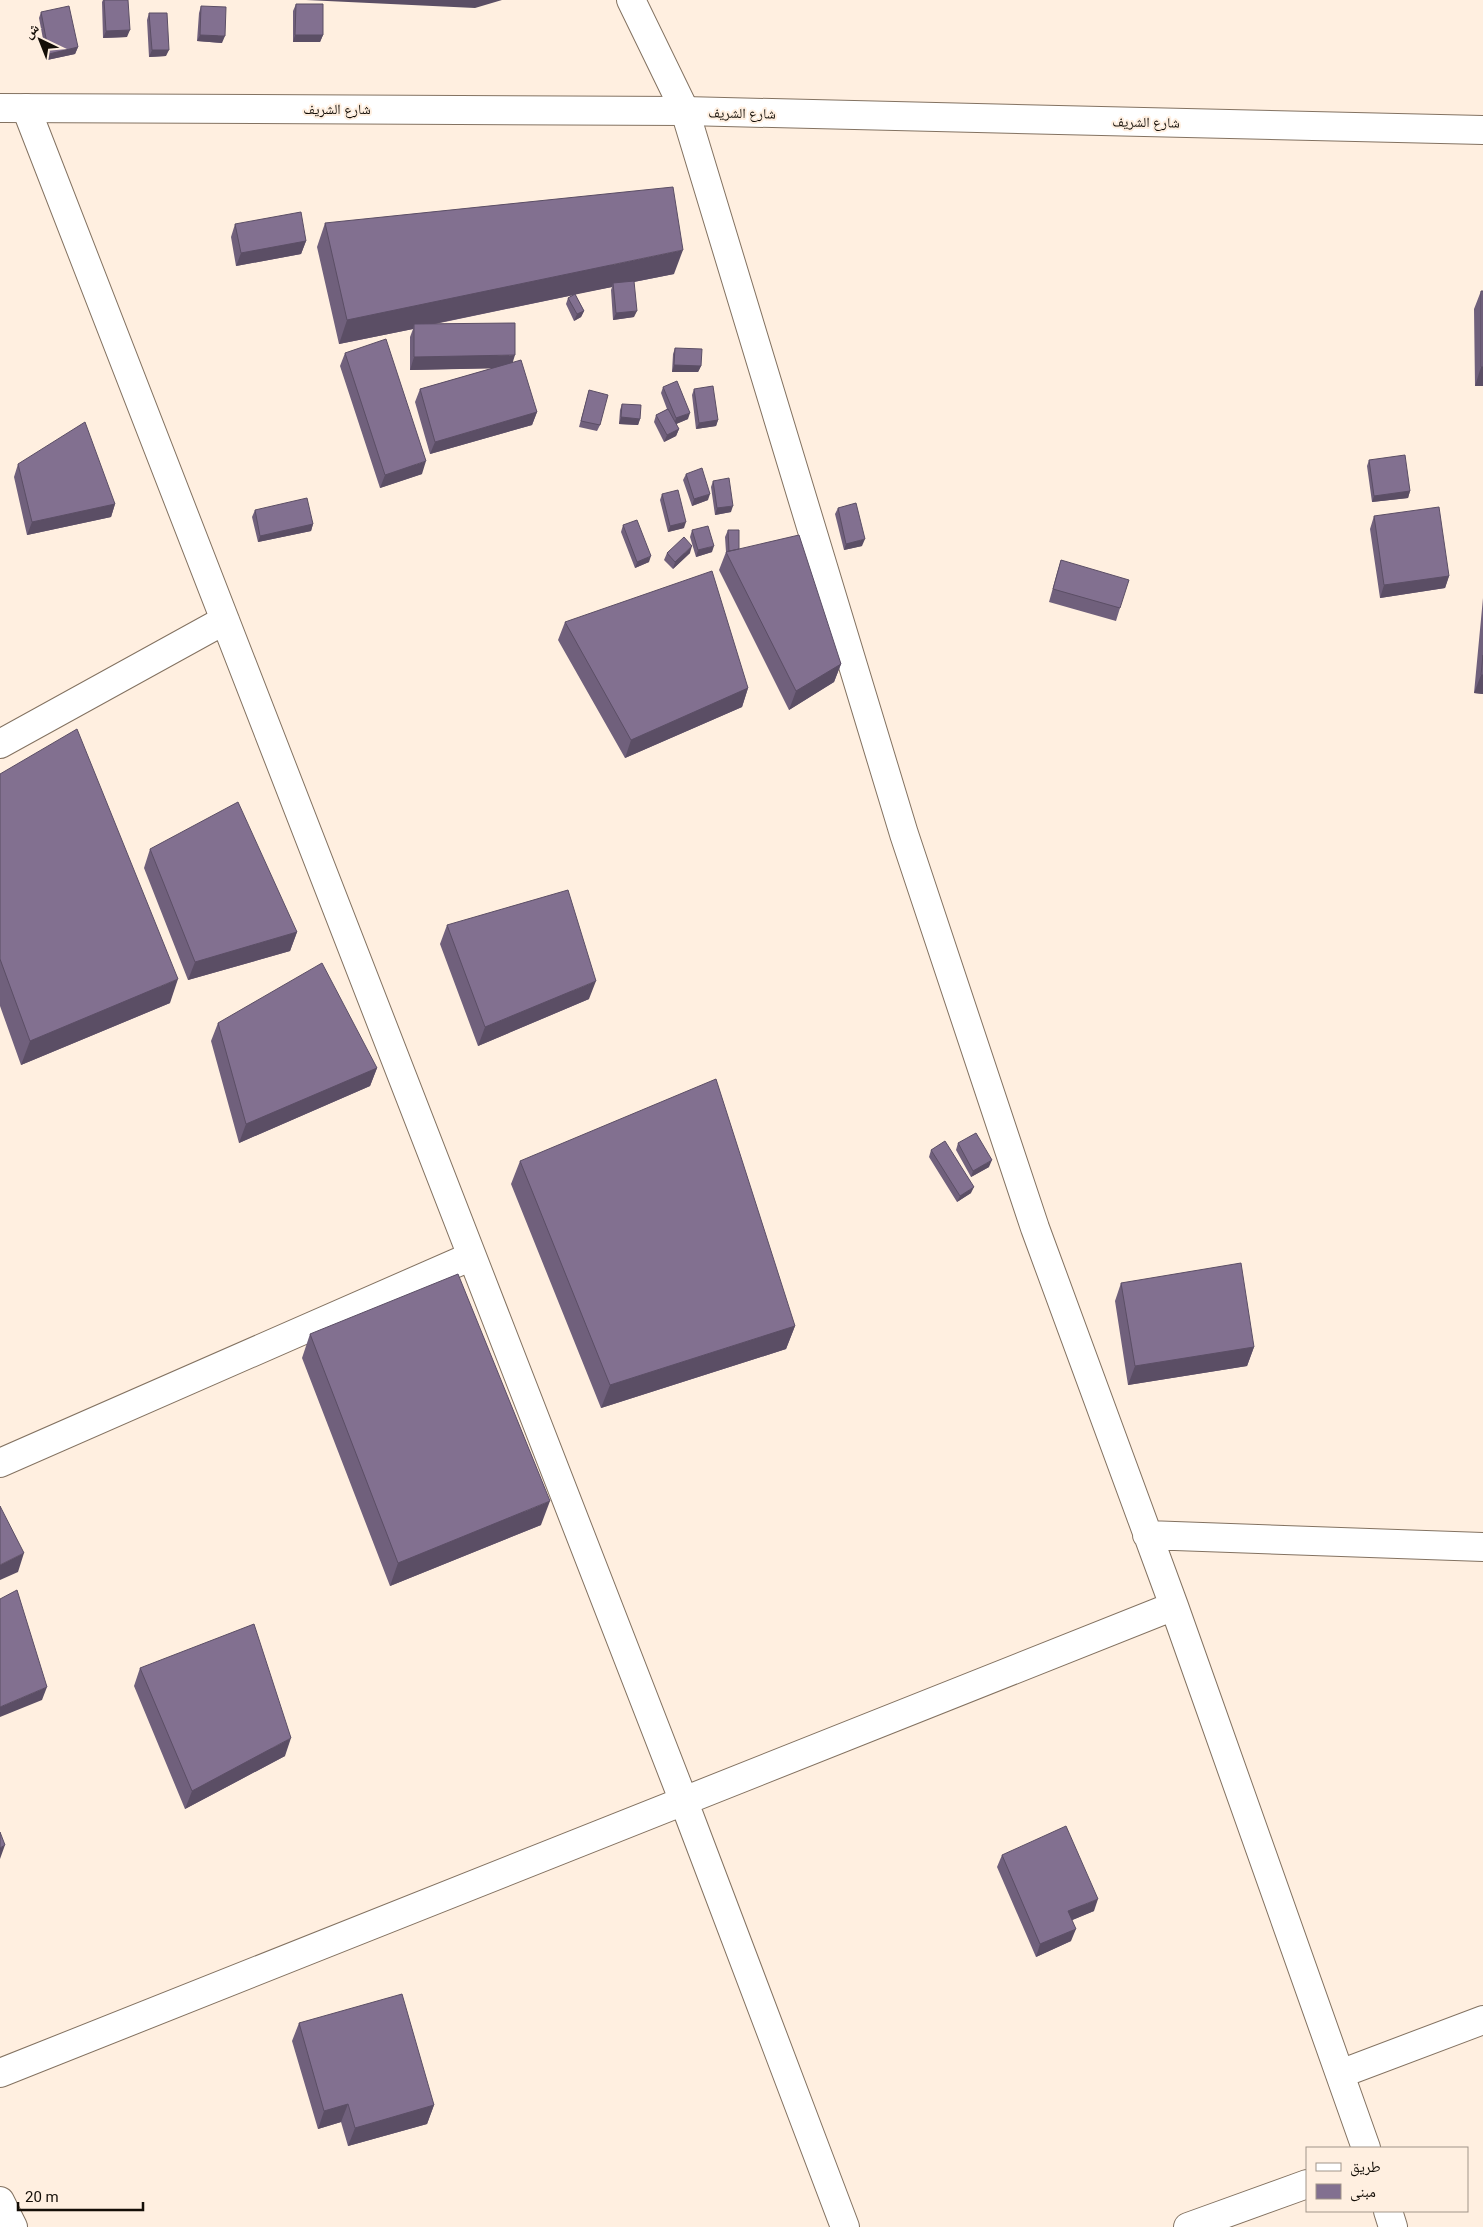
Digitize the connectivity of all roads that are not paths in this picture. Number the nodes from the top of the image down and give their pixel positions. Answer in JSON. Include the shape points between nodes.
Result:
{"nodes":[{"id":1,"x":631,"y":0,"type":"edge"},
{"id":2,"x":13,"y":108,"type":"edge"},
{"id":3,"x":685,"y":111,"type":"junction"},
{"id":4,"x":1483,"y":130,"type":"edge"},
{"id":5,"x":225,"y":620,"type":"junction"},
{"id":6,"x":0,"y":744,"type":"edge"},
{"id":7,"x":472,"y":1256,"type":"junction"},
{"id":8,"x":0,"y":1463,"type":"edge"},
{"id":9,"x":1147,"y":1536,"type":"junction"},
{"id":10,"x":1483,"y":1547,"type":"edge"},
{"id":11,"x":1174,"y":1606,"type":"junction"},
{"id":12,"x":684,"y":1802,"type":"junction"},
{"id":13,"x":1483,"y":2020,"type":"edge"},
{"id":14,"x":0,"y":2073,"type":"edge"},
{"id":15,"x":1340,"y":2074,"type":"junction"},
{"id":16,"x":1366,"y":2147,"type":"edge"},
{"id":17,"x":1306,"y":2184,"type":"edge"},
{"id":18,"x":0,"y":2201,"type":"edge"},
{"id":19,"x":1388,"y":2212,"type":"edge"},
{"id":20,"x":13,"y":2227,"type":"edge"},
{"id":21,"x":845,"y":2227,"type":"edge"},
{"id":22,"x":1188,"y":2227,"type":"edge"},
{"id":23,"x":1393,"y":2227,"type":"edge"}],
"edges":[{"from":1,"to":3,"type":"street"},
{"from":2,"to":3,"type":"street","name":"شارع الشريف"},
{"from":2,"to":5,"type":"street"},
{"from":3,"to":4,"type":"street","name":"شارع الشريف"},
{"from":3,"to":9,"type":"street","via":[[904,834],[1035,1228]]},
{"from":5,"to":6,"type":"street"},
{"from":5,"to":7,"type":"street"},
{"from":7,"to":8,"type":"street"},
{"from":7,"to":12,"type":"street"},
{"from":9,"to":10,"type":"street"},
{"from":9,"to":11,"type":"street"},
{"from":11,"to":12,"type":"street"},
{"from":11,"to":15,"type":"street"},
{"from":12,"to":14,"type":"street"},
{"from":12,"to":21,"type":"street"},
{"from":13,"to":15,"type":"street"},
{"from":15,"to":16,"type":"street"},
{"from":17,"to":22,"type":"street"},
{"from":18,"to":20,"type":"street"},
{"from":19,"to":23,"type":"street"}]}
